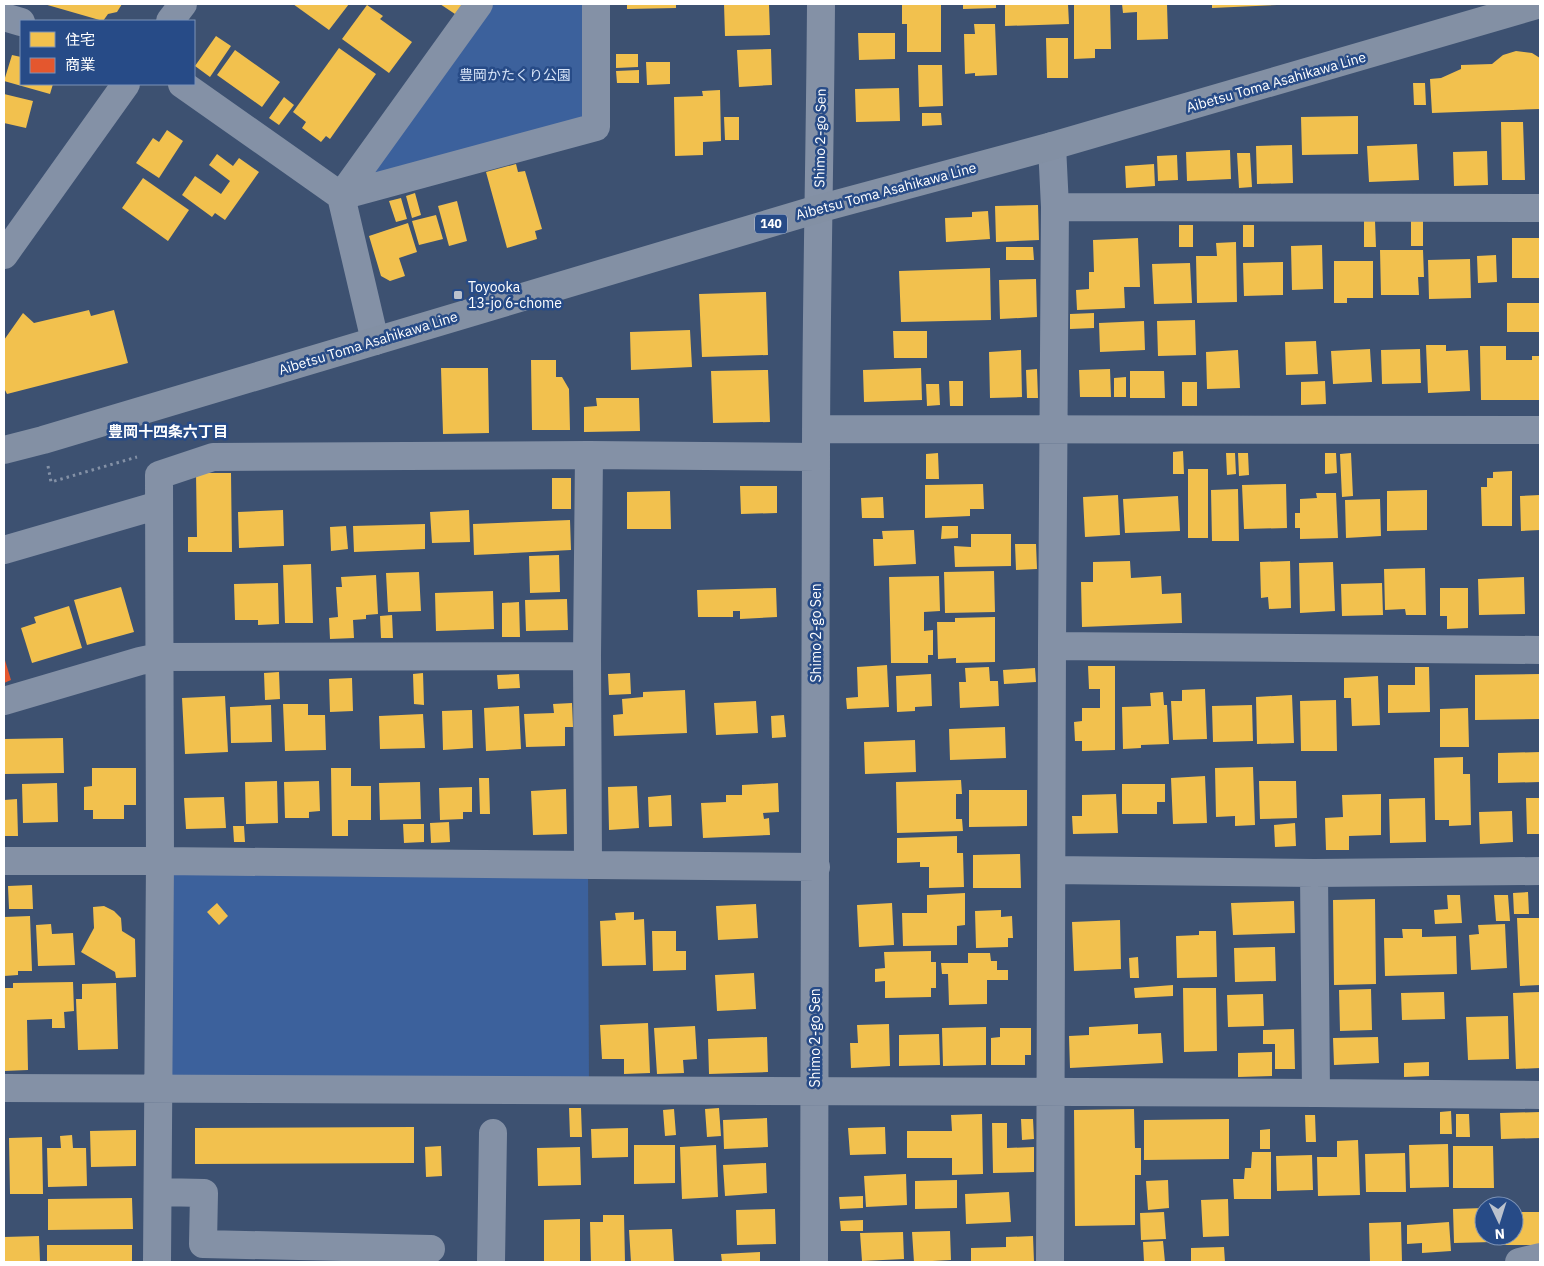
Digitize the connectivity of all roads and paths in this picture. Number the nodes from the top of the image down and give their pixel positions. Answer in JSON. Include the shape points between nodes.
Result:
{"nodes":[{"id":1,"x":183,"y":4,"type":"edge"},
{"id":2,"x":479,"y":4,"type":"edge"},
{"id":3,"x":596,"y":4,"type":"edge"},
{"id":4,"x":821,"y":4,"type":"edge"},
{"id":5,"x":1540,"y":4,"type":"edge"},
{"id":6,"x":4,"y":17,"type":"edge"},
{"id":7,"x":171,"y":20,"type":"edge"},
{"id":8,"x":20,"y":22,"type":"edge"},
{"id":9,"x":125,"y":85,"type":"edge"},
{"id":10,"x":183,"y":85,"type":"edge"},
{"id":11,"x":1052,"y":146,"type":"junction"},
{"id":12,"x":341,"y":196,"type":"junction"},
{"id":13,"x":1055,"y":207,"type":"junction"},
{"id":14,"x":1540,"y":208,"type":"edge"},
{"id":15,"x":818,"y":209,"type":"junction"},
{"id":16,"x":4,"y":256,"type":"edge"},
{"id":17,"x":375,"y":341,"type":"junction"},
{"id":18,"x":816,"y":429,"type":"junction"},
{"id":19,"x":1053,"y":430,"type":"junction"},
{"id":20,"x":1540,"y":430,"type":"edge"},
{"id":21,"x":4,"y":450,"type":"edge"},
{"id":22,"x":589,"y":455,"type":"junction"},
{"id":23,"x":140,"y":457,"type":"dead end"},
{"id":24,"x":816,"y":457,"type":"junction"},
{"id":25,"x":51,"y":482,"type":"dead end"},
{"id":26,"x":159,"y":505,"type":"junction"},
{"id":27,"x":4,"y":550,"type":"edge"},
{"id":28,"x":1052,"y":646,"type":"junction"},
{"id":29,"x":1540,"y":650,"type":"edge"},
{"id":30,"x":587,"y":656,"type":"junction"},
{"id":31,"x":159,"y":657,"type":"junction"},
{"id":32,"x":4,"y":700,"type":"edge"},
{"id":33,"x":4,"y":861,"type":"edge"},
{"id":34,"x":160,"y":861,"type":"junction"},
{"id":35,"x":588,"y":864,"type":"junction"},
{"id":36,"x":816,"y":867,"type":"junction"},
{"id":37,"x":1052,"y":870,"type":"junction"},
{"id":38,"x":1540,"y":871,"type":"edge"},
{"id":39,"x":1314,"y":872,"type":"junction"},
{"id":40,"x":4,"y":1088,"type":"edge"},
{"id":41,"x":158,"y":1090,"type":"junction"},
{"id":42,"x":815,"y":1092,"type":"junction"},
{"id":43,"x":1051,"y":1092,"type":"junction"},
{"id":44,"x":1316,"y":1093,"type":"junction"},
{"id":45,"x":1540,"y":1095,"type":"edge"},
{"id":46,"x":493,"y":1133,"type":"dead end"},
{"id":47,"x":158,"y":1192,"type":"junction"},
{"id":48,"x":431,"y":1249,"type":"dead end"},
{"id":49,"x":1540,"y":1257,"type":"edge"},
{"id":50,"x":157,"y":1262,"type":"edge"},
{"id":51,"x":491,"y":1262,"type":"edge"},
{"id":52,"x":814,"y":1262,"type":"edge"},
{"id":53,"x":1050,"y":1262,"type":"edge"},
{"id":54,"x":1519,"y":1262,"type":"edge"}],
"edges":[{"from":1,"to":7,"type":"street"},
{"from":2,"to":12,"type":"street"},
{"from":3,"to":12,"type":"street","via":[[596,127]]},
{"from":4,"to":15,"type":"street","name":"Shimo 2-go Sen"},
{"from":5,"to":11,"type":"main road","name":"Aibetsu Toma Asahikawa Line","number":"140"},
{"from":6,"to":8,"type":"street"},
{"from":9,"to":16,"type":"street"},
{"from":10,"to":12,"type":"street"},
{"from":11,"to":13,"type":"street"},
{"from":11,"to":15,"type":"main road","name":"Aibetsu Toma Asahikawa Line","number":"140"},
{"from":12,"to":17,"type":"street"},
{"from":13,"to":14,"type":"street"},
{"from":13,"to":19,"type":"street"},
{"from":15,"to":17,"type":"main road","name":"Aibetsu Toma Asahikawa Line","number":"140"},
{"from":15,"to":18,"type":"street","name":"Shimo 2-go Sen"},
{"from":17,"to":21,"type":"main road","name":"Aibetsu Toma Asahikawa Line","number":"140"},
{"from":18,"to":19,"type":"street"},
{"from":18,"to":24,"type":"street","name":"Shimo 2-go Sen"},
{"from":19,"to":20,"type":"street"},
{"from":19,"to":28,"type":"street"},
{"from":22,"to":24,"type":"street"},
{"from":22,"to":26,"type":"street","via":[[213,457],[159,475]]},
{"from":22,"to":30,"type":"street"},
{"from":23,"to":25,"type":"path"},
{"from":24,"to":36,"type":"street","name":"Shimo 2-go Sen"},
{"from":26,"to":27,"type":"street"},
{"from":26,"to":31,"type":"street"},
{"from":28,"to":29,"type":"street"},
{"from":28,"to":37,"type":"street"},
{"from":30,"to":31,"type":"street"},
{"from":30,"to":35,"type":"street"},
{"from":31,"to":32,"type":"street"},
{"from":31,"to":34,"type":"street"},
{"from":33,"to":34,"type":"street"},
{"from":34,"to":35,"type":"street"},
{"from":34,"to":41,"type":"street"},
{"from":35,"to":36,"type":"street"},
{"from":36,"to":42,"type":"street","name":"Shimo 2-go Sen"},
{"from":37,"to":39,"type":"street"},
{"from":37,"to":43,"type":"street"},
{"from":38,"to":39,"type":"street"},
{"from":39,"to":44,"type":"street"},
{"from":40,"to":41,"type":"street"},
{"from":41,"to":42,"type":"street"},
{"from":41,"to":47,"type":"street"},
{"from":42,"to":43,"type":"street"},
{"from":42,"to":52,"type":"street","name":"Shimo 2-go Sen"},
{"from":43,"to":44,"type":"street"},
{"from":43,"to":53,"type":"street"},
{"from":44,"to":45,"type":"street"},
{"from":46,"to":51,"type":"street"},
{"from":47,"to":48,"type":"street","via":[[204,1193],[203,1244]]},
{"from":47,"to":50,"type":"street"},
{"from":49,"to":54,"type":"street"}]}
